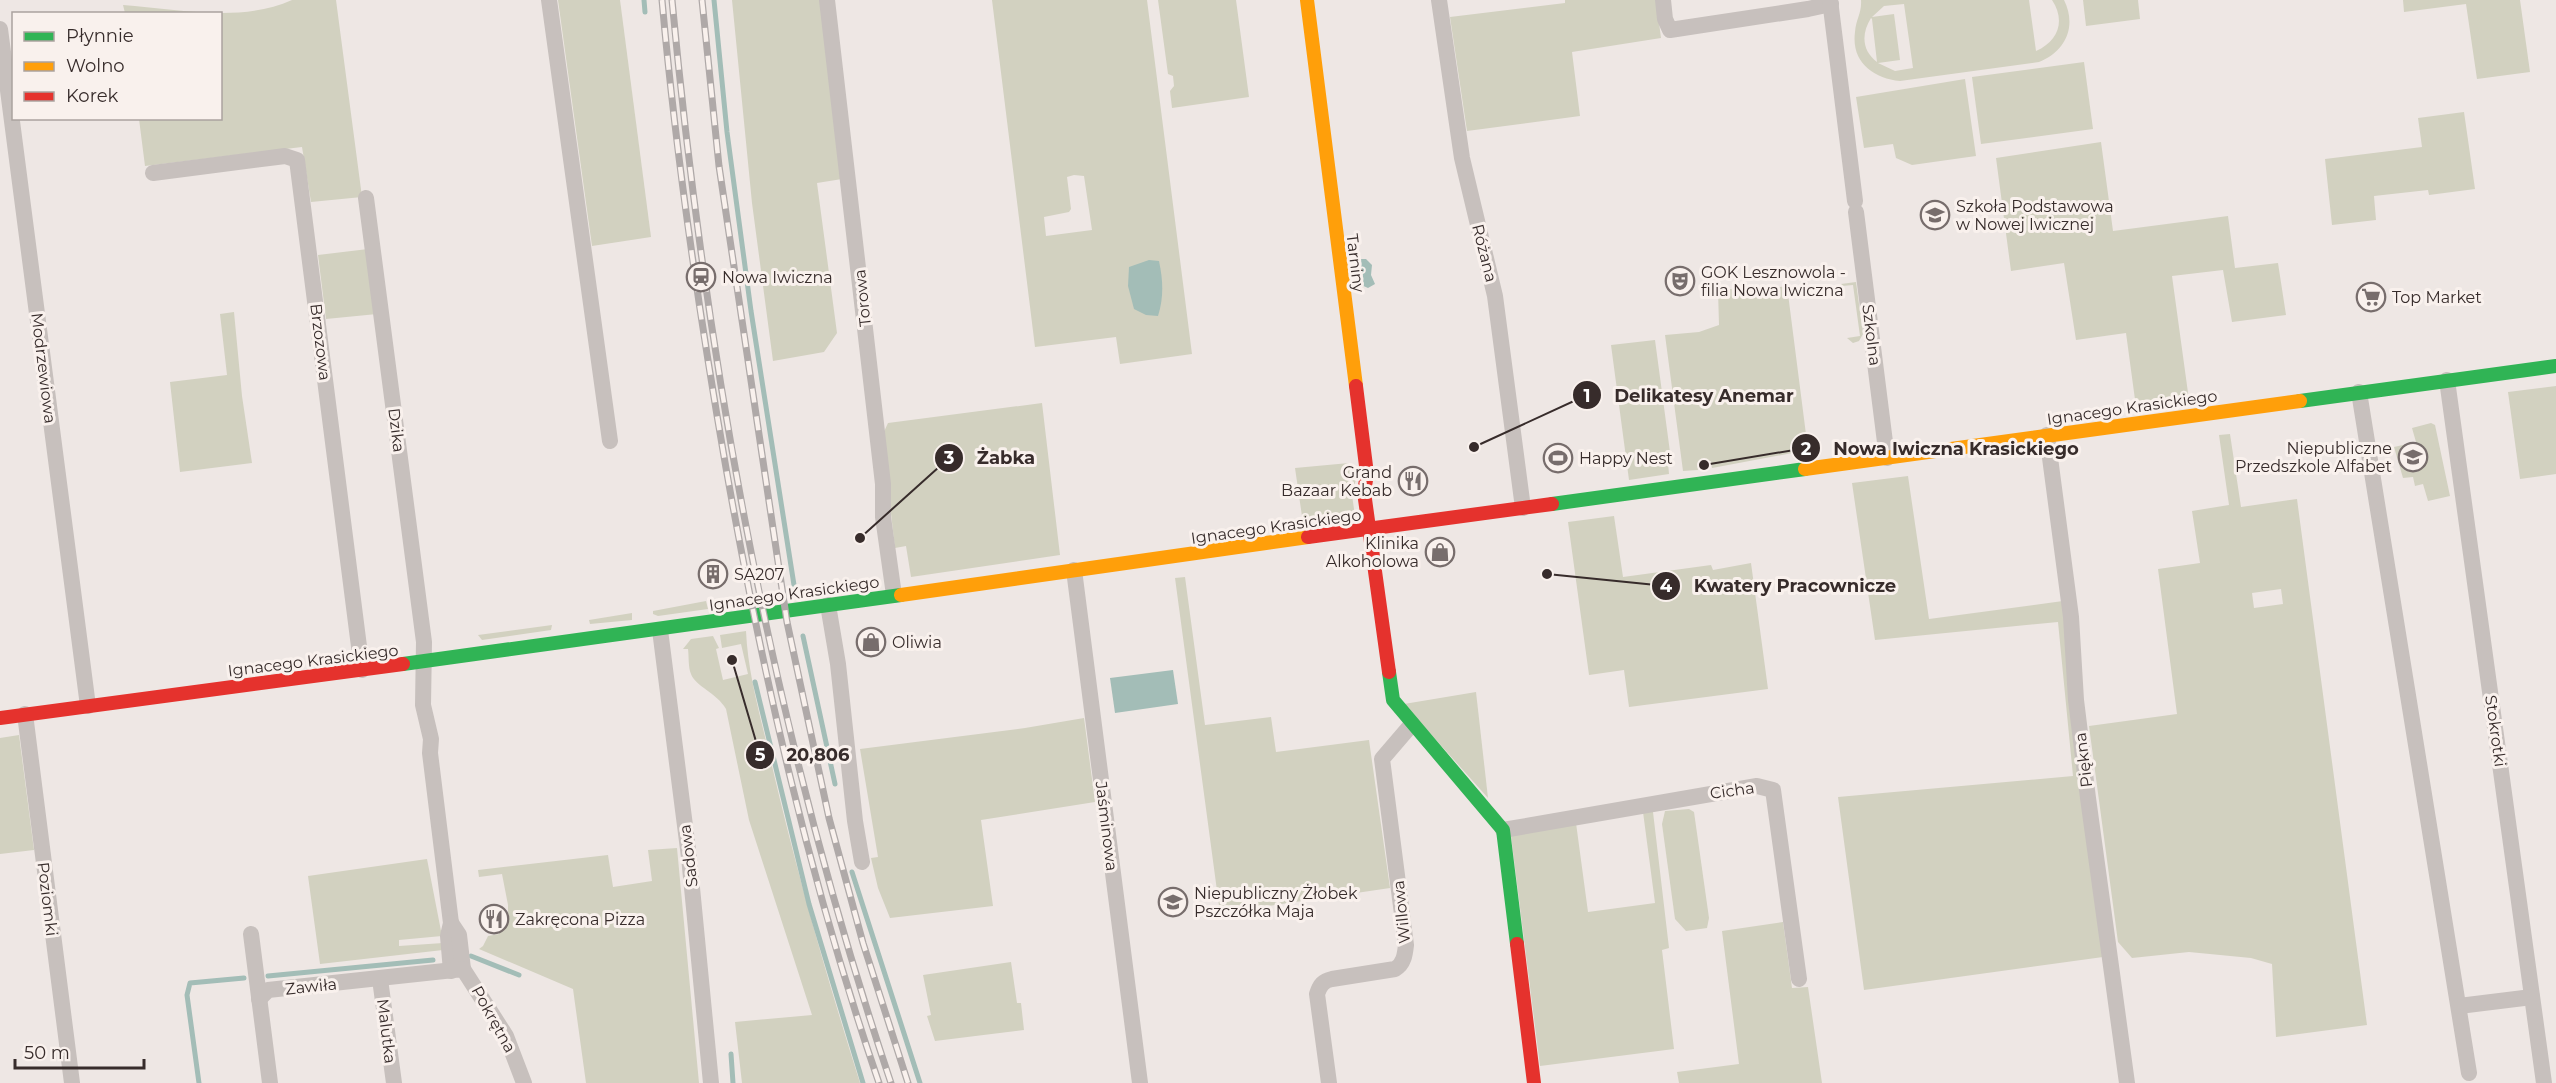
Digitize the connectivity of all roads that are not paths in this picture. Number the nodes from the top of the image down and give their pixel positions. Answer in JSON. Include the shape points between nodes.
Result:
{"nodes":[{"id":1,"x":549,"y":0,"type":"edge"},
{"id":2,"x":827,"y":0,"type":"edge"},
{"id":3,"x":1307,"y":0,"type":"edge"},
{"id":4,"x":1439,"y":0,"type":"edge"},
{"id":5,"x":1663,"y":0,"type":"edge"},
{"id":6,"x":1831,"y":2,"type":"edge"},
{"id":7,"x":0,"y":29,"type":"edge"},
{"id":8,"x":153,"y":173,"type":"dead end"},
{"id":9,"x":366,"y":198,"type":"dead end"},
{"id":10,"x":2556,"y":366,"type":"edge"},
{"id":11,"x":2447,"y":380,"type":"junction"},
{"id":12,"x":2359,"y":392,"type":"junction"},
{"id":13,"x":2047,"y":435,"type":"junction"},
{"id":14,"x":610,"y":441,"type":"dead end"},
{"id":15,"x":1887,"y":458,"type":"junction"},
{"id":16,"x":1523,"y":508,"type":"junction"},
{"id":17,"x":1370,"y":529,"type":"junction"},
{"id":18,"x":1074,"y":570,"type":"junction"},
{"id":19,"x":894,"y":596,"type":"junction"},
{"id":20,"x":828,"y":605,"type":"junction"},
{"id":21,"x":660,"y":630,"type":"junction"},
{"id":22,"x":423,"y":662,"type":"junction"},
{"id":23,"x":362,"y":670,"type":"junction"},
{"id":24,"x":88,"y":706,"type":"junction"},
{"id":25,"x":25,"y":714,"type":"junction"},
{"id":26,"x":0,"y":718,"type":"edge"},
{"id":27,"x":1412,"y":724,"type":"junction"},
{"id":28,"x":1503,"y":830,"type":"junction"},
{"id":29,"x":862,"y":862,"type":"dead end"},
{"id":30,"x":251,"y":934,"type":"dead end"},
{"id":31,"x":457,"y":970,"type":"junction"},
{"id":32,"x":380,"y":979,"type":"junction"},
{"id":33,"x":1799,"y":979,"type":"dead end"},
{"id":34,"x":2532,"y":997,"type":"junction"},
{"id":35,"x":259,"y":999,"type":"junction"},
{"id":36,"x":2459,"y":1006,"type":"junction"},
{"id":37,"x":2469,"y":1073,"type":"dead end"},
{"id":38,"x":72,"y":1083,"type":"edge"},
{"id":39,"x":270,"y":1083,"type":"edge"},
{"id":40,"x":394,"y":1083,"type":"edge"},
{"id":41,"x":524,"y":1083,"type":"edge"},
{"id":42,"x":711,"y":1083,"type":"edge"},
{"id":43,"x":1140,"y":1083,"type":"edge"},
{"id":44,"x":1329,"y":1083,"type":"edge"},
{"id":45,"x":1534,"y":1083,"type":"edge"},
{"id":46,"x":2127,"y":1083,"type":"edge"},
{"id":47,"x":2544,"y":1083,"type":"edge"}],
"edges":[{"from":1,"to":14,"type":"street"},
{"from":2,"to":19,"type":"street","name":"Torowa"},
{"from":3,"to":17,"type":"street","name":"Tarniny","via":[[1367,474],[1364,492]]},
{"from":4,"to":16,"type":"street","name":"Różana","via":[[1462,158],[1495,296]]},
{"from":5,"to":6,"type":"street","via":[[1670,30]]},
{"from":6,"to":15,"type":"street","name":"Szkolna"},
{"from":7,"to":24,"type":"street","name":"Modrzewiowa"},
{"from":8,"to":23,"type":"street","name":"Brzozowa","via":[[285,156],[297,160]]},
{"from":9,"to":22,"type":"street","name":"Dzika","via":[[424,642]]},
{"from":10,"to":11,"type":"street","name":"Ignacego Krasickiego"},
{"from":11,"to":12,"type":"street","name":"Ignacego Krasickiego"},
{"from":11,"to":34,"type":"street","name":"Stokrotki"},
{"from":12,"to":13,"type":"street","name":"Ignacego Krasickiego"},
{"from":12,"to":36,"type":"street"},
{"from":13,"to":15,"type":"street","name":"Ignacego Krasickiego"},
{"from":13,"to":46,"type":"street","name":"Piękna","via":[[2071,617],[2076,700]]},
{"from":15,"to":16,"type":"street","name":"Ignacego Krasickiego"},
{"from":16,"to":17,"type":"street","name":"Ignacego Krasickiego"},
{"from":17,"to":18,"type":"street","name":"Ignacego Krasickiego"},
{"from":17,"to":27,"type":"street","via":[[1393,700]]},
{"from":18,"to":19,"type":"street","name":"Ignacego Krasickiego"},
{"from":18,"to":43,"type":"street","name":"Jaśminowa"},
{"from":19,"to":20,"type":"street","name":"Ignacego Krasickiego"},
{"from":20,"to":21,"type":"street","name":"Ignacego Krasickiego"},
{"from":20,"to":29,"type":"street"},
{"from":21,"to":22,"type":"street","name":"Ignacego Krasickiego"},
{"from":21,"to":42,"type":"street","name":"Sadowa","via":[[689,857]]},
{"from":22,"to":23,"type":"street","name":"Ignacego Krasickiego"},
{"from":22,"to":31,"type":"street","name":"Dzika","via":[[423,705],[431,739],[451,923],[448,936]]},
{"from":23,"to":24,"type":"street","name":"Ignacego Krasickiego"},
{"from":24,"to":25,"type":"street","name":"Ignacego Krasickiego"},
{"from":25,"to":26,"type":"street","name":"Ignacego Krasickiego"},
{"from":25,"to":38,"type":"street","name":"Poziomki"},
{"from":27,"to":28,"type":"street"},
{"from":27,"to":44,"type":"street","name":"Willowa","via":[[1382,759],[1405,954],[1395,969],[1332,979],[1319,988]]},
{"from":28,"to":33,"type":"street","name":"Cicha","via":[[1757,786],[1773,790]]},
{"from":28,"to":45,"type":"street"},
{"from":30,"to":35,"type":"street"},
{"from":31,"to":32,"type":"street"},
{"from":31,"to":41,"type":"street","name":"Pokrętna","via":[[506,1036]]},
{"from":32,"to":35,"type":"street","name":"Zawiła","via":[[268,990]]},
{"from":32,"to":40,"type":"street","name":"Malutka"},
{"from":34,"to":36,"type":"street"},
{"from":34,"to":47,"type":"street","name":"Stokrotki"},
{"from":35,"to":39,"type":"street"},
{"from":36,"to":37,"type":"street"}]}
